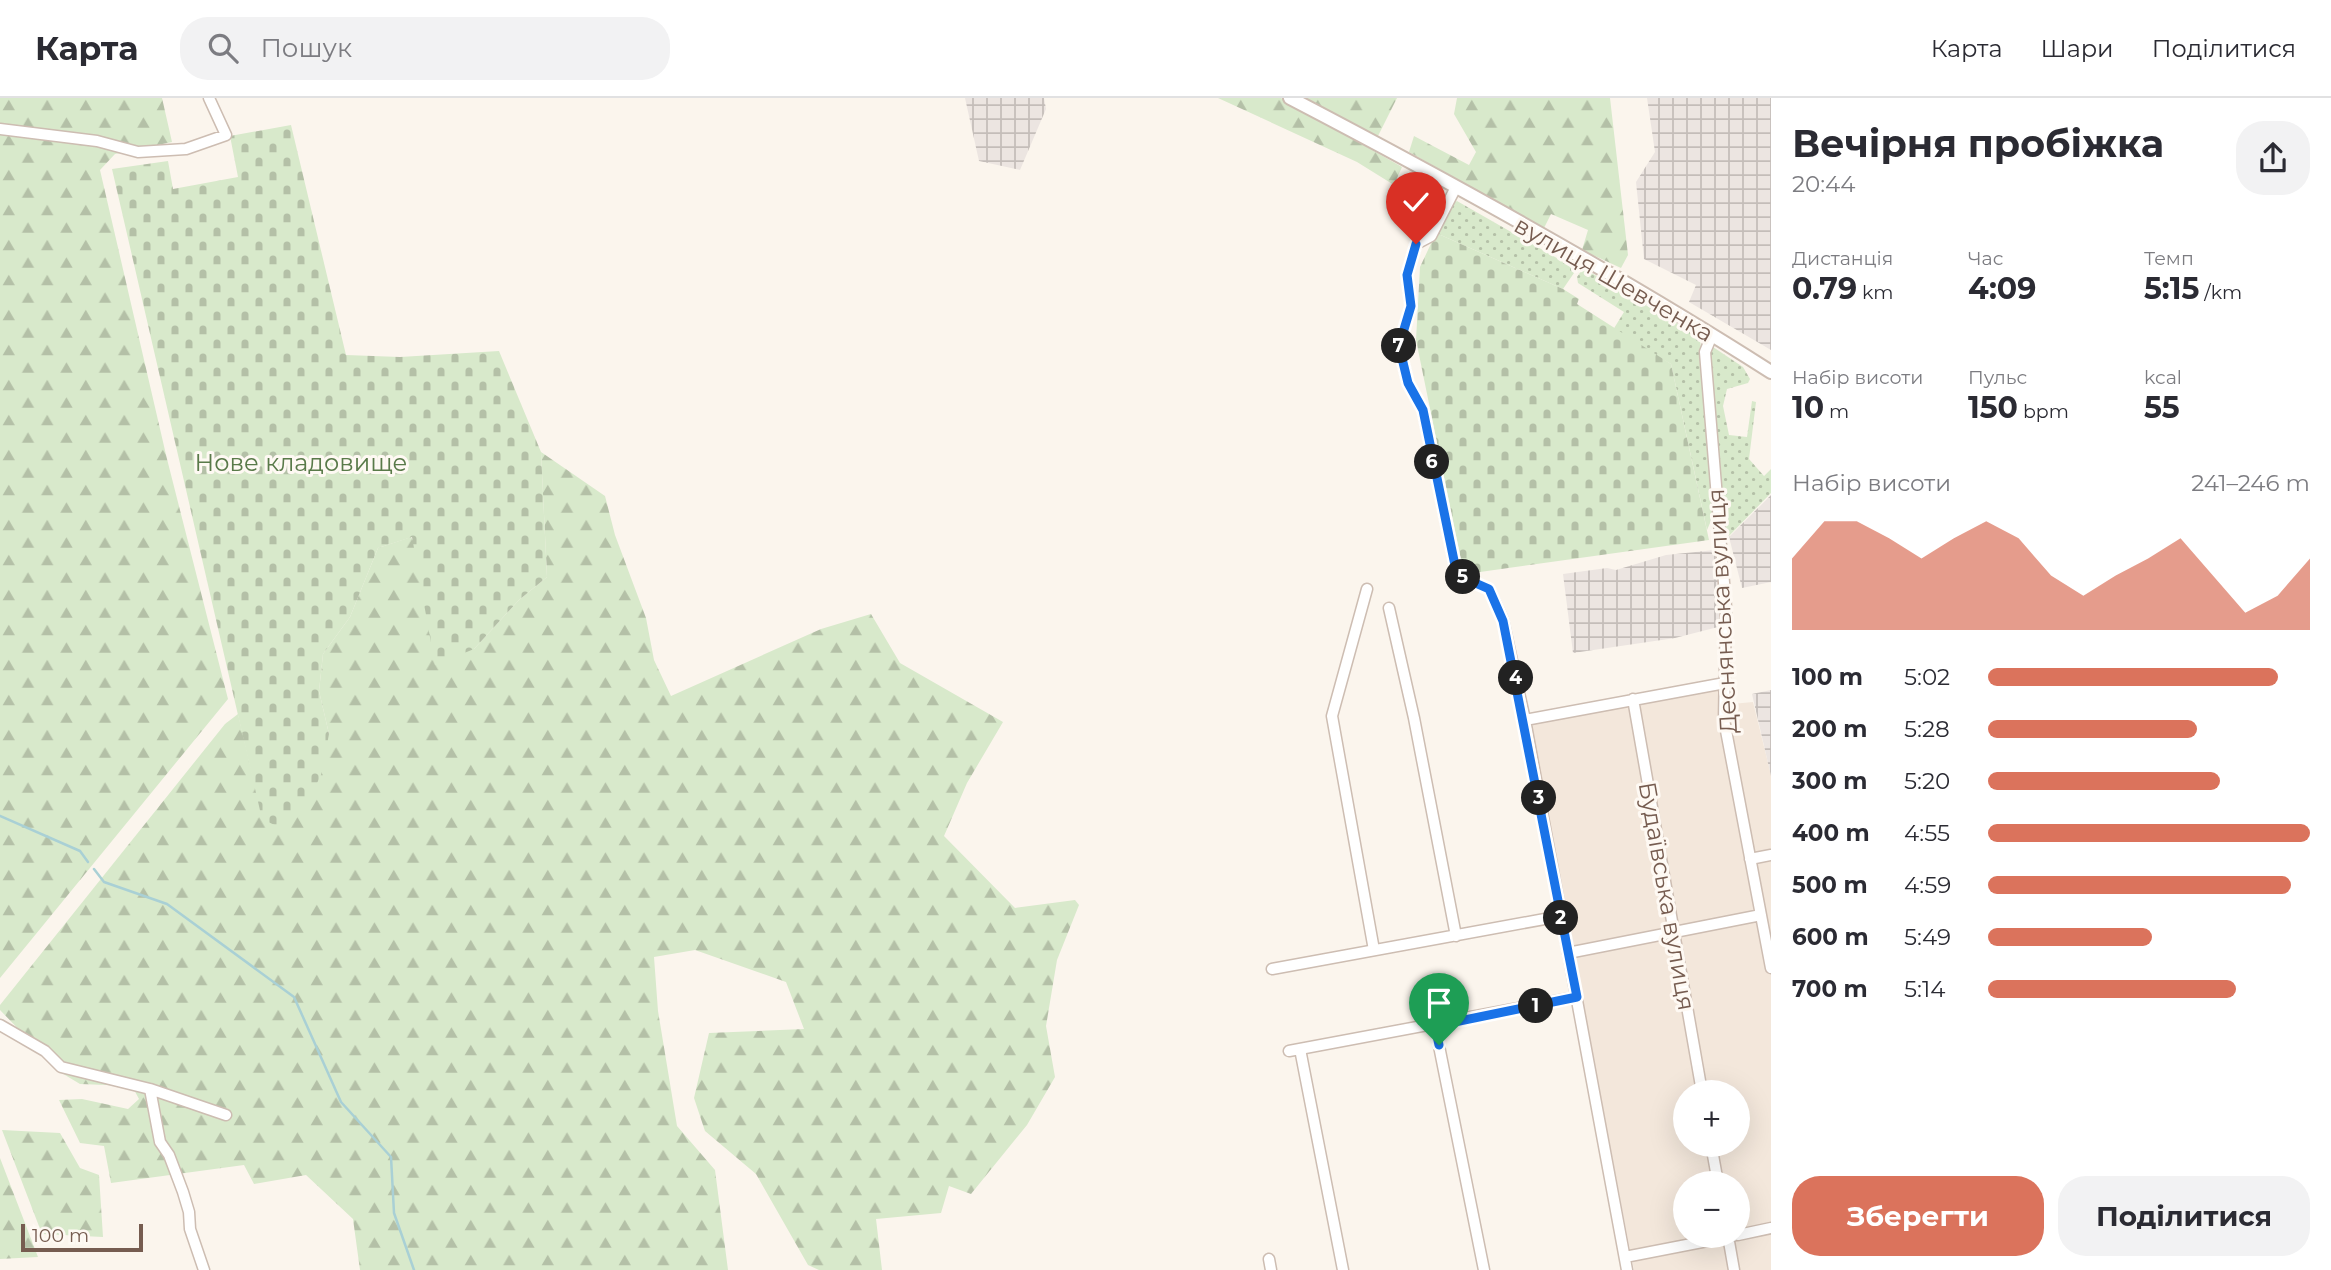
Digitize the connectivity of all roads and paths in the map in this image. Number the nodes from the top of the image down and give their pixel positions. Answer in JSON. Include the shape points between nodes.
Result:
{"nodes":[{"id":1,"x":209,"y":98,"type":"edge"},
{"id":2,"x":1290,"y":98,"type":"edge"},
{"id":3,"x":0,"y":129,"type":"edge"},
{"id":4,"x":1455,"y":189,"type":"junction"},
{"id":5,"x":1712,"y":335,"type":"junction"},
{"id":6,"x":1771,"y":372,"type":"edge"},
{"id":7,"x":1367,"y":589,"type":"dead end"},
{"id":8,"x":1389,"y":608,"type":"dead end"},
{"id":9,"x":1725,"y":683,"type":"junction"},
{"id":10,"x":1633,"y":699,"type":"junction"},
{"id":11,"x":1525,"y":720,"type":"junction"},
{"id":12,"x":1771,"y":855,"type":"edge"},
{"id":13,"x":1750,"y":859,"type":"junction"},
{"id":14,"x":1761,"y":915,"type":"junction"},
{"id":15,"x":1561,"y":916,"type":"junction"},
{"id":16,"x":1672,"y":932,"type":"junction"},
{"id":17,"x":1456,"y":936,"type":"junction"},
{"id":18,"x":1374,"y":950,"type":"junction"},
{"id":19,"x":1568,"y":953,"type":"junction"},
{"id":20,"x":1771,"y":968,"type":"edge"},
{"id":21,"x":1272,"y":969,"type":"dead end"},
{"id":22,"x":1577,"y":997,"type":"junction"},
{"id":23,"x":0,"y":1026,"type":"edge"},
{"id":24,"x":1435,"y":1026,"type":"junction"},
{"id":25,"x":1700,"y":1080,"type":"edge"},
{"id":26,"x":150,"y":1089,"type":"junction"},
{"id":27,"x":226,"y":1115,"type":"dead end"},
{"id":28,"x":1771,"y":1228,"type":"edge"},
{"id":29,"x":1750,"y":1232,"type":"edge"},
{"id":30,"x":1673,"y":1247,"type":"edge"},
{"id":31,"x":1732,"y":1248,"type":"edge"},
{"id":32,"x":1625,"y":1257,"type":"junction"},
{"id":33,"x":204,"y":1270,"type":"edge"},
{"id":34,"x":1343,"y":1270,"type":"edge"},
{"id":35,"x":1485,"y":1270,"type":"edge"},
{"id":36,"x":1627,"y":1270,"type":"edge"},
{"id":37,"x":1734,"y":1270,"type":"edge"}],
"edges":[{"from":1,"to":3,"type":"street","via":[[226,135],[186,149],[138,152],[97,141]]},
{"from":2,"to":4,"type":"street","name":"вулиця Шевченка"},
{"from":4,"to":5,"type":"street","name":"вулиця Шевченка"},
{"from":4,"to":11,"type":"street","via":[[1431,236],[1416,244],[1407,275],[1411,306],[1399,346],[1408,383],[1423,410],[1457,575],[1489,589],[1496,601]]},
{"from":5,"to":6,"type":"street","name":"вулиця Шевченка"},
{"from":5,"to":9,"type":"street","name":"Деснянська вулиця","via":[[1705,352],[1726,607]]},
{"from":7,"to":18,"type":"street","via":[[1332,716]]},
{"from":8,"to":17,"type":"street"},
{"from":9,"to":10,"type":"street"},
{"from":9,"to":13,"type":"street","name":"Деснянська вулиця","via":[[1724,720]]},
{"from":10,"to":11,"type":"street"},
{"from":10,"to":16,"type":"street","name":"Будаївська вулиця"},
{"from":11,"to":15,"type":"street"},
{"from":12,"to":13,"type":"street"},
{"from":13,"to":14,"type":"street","name":"Деснянська вулиця"},
{"from":14,"to":16,"type":"street"},
{"from":14,"to":20,"type":"street","name":"Деснянська вулиця"},
{"from":15,"to":17,"type":"street"},
{"from":15,"to":19,"type":"street"},
{"from":16,"to":19,"type":"street"},
{"from":16,"to":25,"type":"street","name":"Будаївська вулиця"},
{"from":17,"to":18,"type":"street"},
{"from":18,"to":21,"type":"street"},
{"from":19,"to":22,"type":"street"},
{"from":22,"to":24,"type":"street"},
{"from":22,"to":32,"type":"street"},
{"from":23,"to":26,"type":"street","via":[[45,1051],[61,1068]]},
{"from":24,"to":34,"type":"street","via":[[1295,1050]]},
{"from":24,"to":35,"type":"street"},
{"from":26,"to":27,"type":"street"},
{"from":26,"to":33,"type":"street","via":[[160,1142],[189,1212]]},
{"from":28,"to":29,"type":"street"},
{"from":30,"to":32,"type":"street"},
{"from":31,"to":37,"type":"street"},
{"from":32,"to":36,"type":"street"}]}
